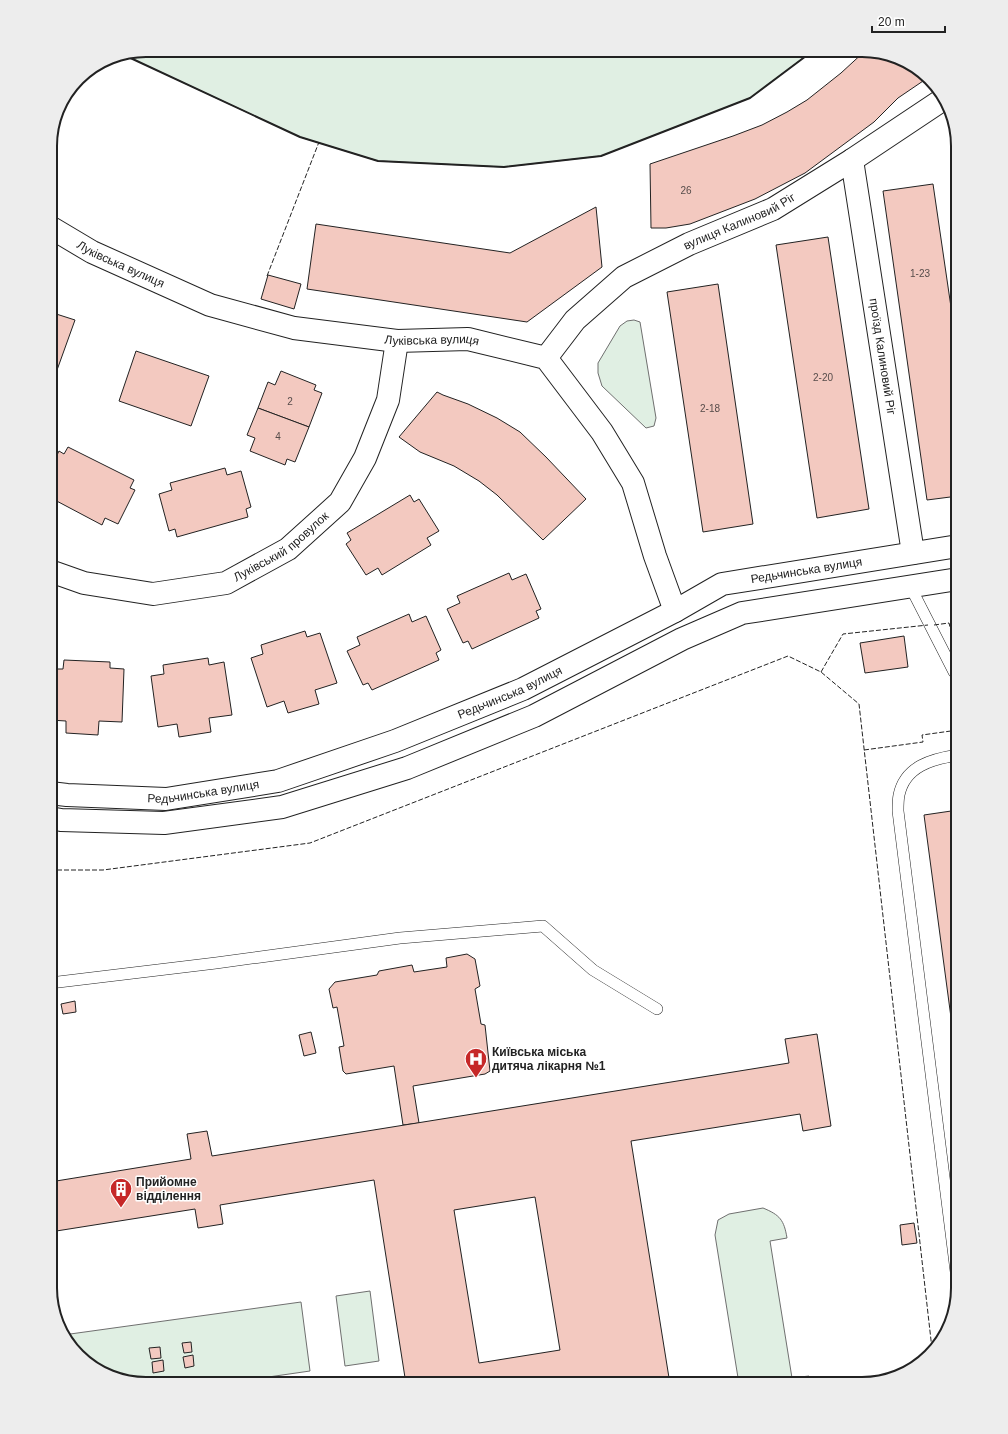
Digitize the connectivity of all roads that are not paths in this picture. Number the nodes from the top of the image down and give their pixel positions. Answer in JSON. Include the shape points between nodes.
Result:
{"nodes":[{"id":1,"x":939,"y":102,"type":"edge"},
{"id":2,"x":852,"y":160,"type":"junction"},
{"id":3,"x":57,"y":231,"type":"edge"},
{"id":4,"x":397,"y":342,"type":"junction"},
{"id":5,"x":546,"y":358,"type":"junction"},
{"id":6,"x":951,"y":547,"type":"edge"},
{"id":7,"x":913,"y":553,"type":"junction"},
{"id":8,"x":57,"y":573,"type":"edge"},
{"id":9,"x":951,"y":580,"type":"edge"},
{"id":10,"x":910,"y":586,"type":"junction"},
{"id":11,"x":675,"y":611,"type":"junction"},
{"id":12,"x":951,"y":666,"type":"edge"},
{"id":13,"x":951,"y":756,"type":"edge"},
{"id":14,"x":57,"y":793,"type":"edge"},
{"id":15,"x":57,"y":819,"type":"edge"},
{"id":16,"x":57,"y":982,"type":"edge"},
{"id":17,"x":657,"y":1008,"type":"dead end"},
{"id":18,"x":951,"y":1232,"type":"edge"}],
"edges":[{"from":1,"to":2,"type":"street","name":"вулиця Калиновий Ріг"},
{"from":2,"to":5,"type":"street","name":"вулиця Калиновий Ріг","via":[[773,209],[689,244],[624,277],[575,320]]},
{"from":2,"to":7,"type":"street","name":"проїзд Калиновий Ріг"},
{"from":3,"to":4,"type":"street","name":"Луківська вулиця","via":[[92,252],[210,305],[294,328]]},
{"from":4,"to":5,"type":"street","name":"Луківська вулиця","via":[[468,339]]},
{"from":4,"to":8,"type":"street","name":"Луківський провулок","via":[[388,400],[365,458],[340,502],[288,549],[226,583],[153,594],[84,583]]},
{"from":5,"to":11,"type":"street","via":[[602,432],[633,483]]},
{"from":6,"to":7,"type":"street","name":"Редьчинська вулиця"},
{"from":7,"to":11,"type":"street","name":"Редьчинська вулиця","via":[[722,584]]},
{"from":9,"to":10,"type":"street"},
{"from":10,"to":12,"type":"lane"},
{"from":10,"to":15,"type":"street","via":[[742,613],[682,639],[534,716],[407,768],[282,808],[164,822]]},
{"from":11,"to":14,"type":"street","name":"Редьчинська вулиця","via":[[523,689],[394,741],[278,781],[166,799]]},
{"from":13,"to":18,"type":"lane","via":[[919,766],[905,779],[899,795],[898,811]]},
{"from":16,"to":17,"type":"lane","via":[[400,938],[543,926],[593,970]]}]}
